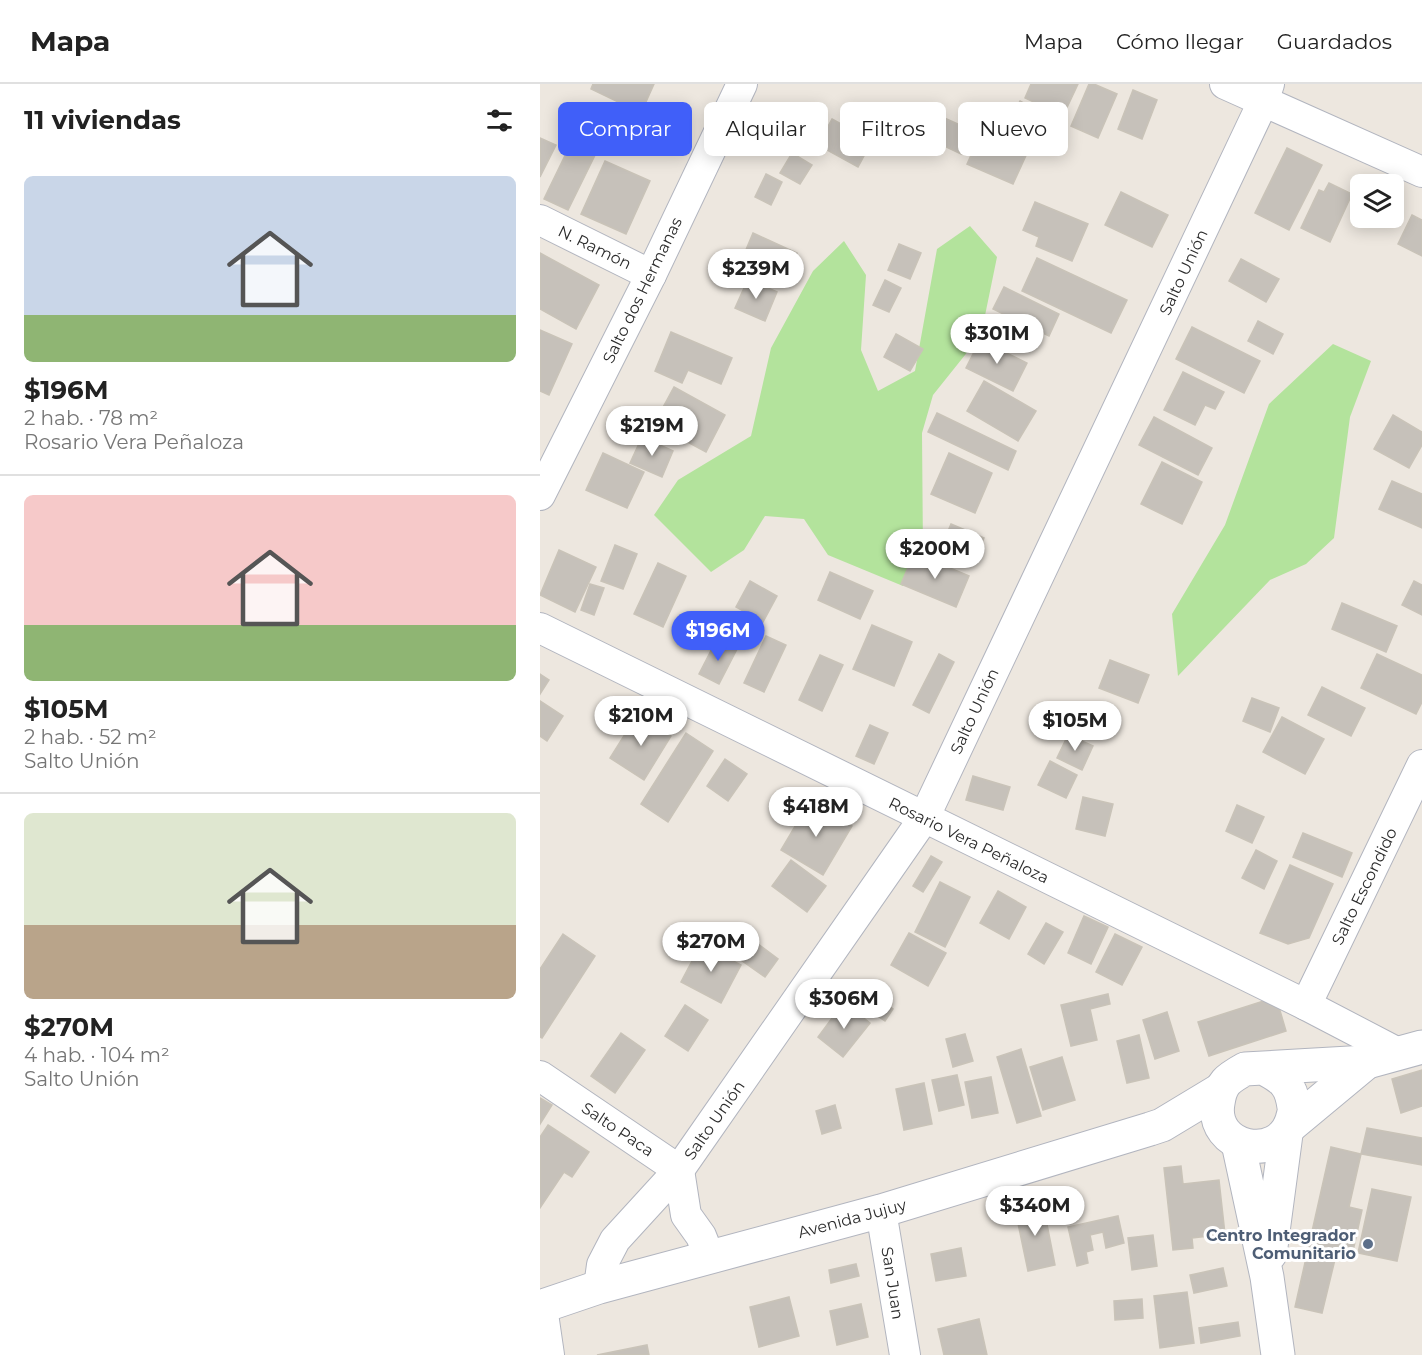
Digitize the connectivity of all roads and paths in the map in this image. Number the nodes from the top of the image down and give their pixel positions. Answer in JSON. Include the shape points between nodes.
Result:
{"nodes":[{"id":1,"x":742,"y":84,"type":"edge"},
{"id":2,"x":1225,"y":84,"type":"edge"},
{"id":3,"x":1266,"y":93,"type":"edge"},
{"id":4,"x":1422,"y":172,"type":"edge"},
{"id":5,"x":540,"y":220,"type":"edge"},
{"id":6,"x":651,"y":275,"type":"junction"},
{"id":7,"x":540,"y":495,"type":"edge"},
{"id":8,"x":540,"y":628,"type":"edge"},
{"id":9,"x":1422,"y":765,"type":"edge"},
{"id":10,"x":924,"y":818,"type":"junction"},
{"id":11,"x":1306,"y":1005,"type":"junction"},
{"id":12,"x":1410,"y":1050,"type":"edge"},
{"id":13,"x":1367,"y":1062,"type":"junction"},
{"id":14,"x":1265,"y":1069,"type":"junction"},
{"id":15,"x":540,"y":1076,"type":"edge"},
{"id":16,"x":1220,"y":1090,"type":"junction"},
{"id":17,"x":1162,"y":1125,"type":"junction"},
{"id":18,"x":1288,"y":1130,"type":"junction"},
{"id":19,"x":1231,"y":1137,"type":"junction"},
{"id":20,"x":679,"y":1170,"type":"junction"},
{"id":21,"x":881,"y":1211,"type":"junction"},
{"id":22,"x":709,"y":1256,"type":"junction"},
{"id":23,"x":1267,"y":1277,"type":"junction"},
{"id":24,"x":599,"y":1287,"type":"junction"},
{"id":25,"x":541,"y":1307,"type":"edge"},
{"id":26,"x":549,"y":1355,"type":"edge"},
{"id":27,"x":904,"y":1355,"type":"edge"},
{"id":28,"x":1278,"y":1355,"type":"edge"}],
"edges":[{"from":1,"to":6,"type":"street","name":"Salto dos Hermanas"},
{"from":2,"to":3,"type":"street"},
{"from":3,"to":4,"type":"street"},
{"from":3,"to":10,"type":"street","name":"Salto Unión"},
{"from":5,"to":6,"type":"street","name":"N. Ramón"},
{"from":6,"to":7,"type":"street","name":"Salto dos Hermanas"},
{"from":8,"to":10,"type":"street","name":"Rosario Vera Peñaloza"},
{"from":9,"to":11,"type":"street","name":"Salto Escondido"},
{"from":10,"to":11,"type":"street","name":"Rosario Vera Peñaloza"},
{"from":10,"to":20,"type":"street","name":"Salto Unión"},
{"from":11,"to":12,"type":"street","name":"Rosario Vera Peñaloza"},
{"from":12,"to":13,"type":"street"},
{"from":13,"to":14,"type":"street"},
{"from":13,"to":18,"type":"street"},
{"from":14,"to":16,"type":"street","via":[[1245,1069],[1228,1079]]},
{"from":14,"to":18,"type":"street","via":[[1281,1077],[1292,1092],[1295,1111]]},
{"from":15,"to":20,"type":"street","name":"Salto Paca"},
{"from":16,"to":17,"type":"street","name":"Avenida Jujuy"},
{"from":16,"to":19,"type":"street","via":[[1216,1113]]},
{"from":17,"to":19,"type":"street","name":"Avenida Jujuy"},
{"from":17,"to":21,"type":"street","name":"Avenida Jujuy"},
{"from":18,"to":19,"type":"street","via":[[1275,1142],[1256,1147]]},
{"from":18,"to":23,"type":"street"},
{"from":19,"to":23,"type":"street"},
{"from":20,"to":22,"type":"street","via":[[686,1215]]},
{"from":20,"to":24,"type":"street","name":"Salto Unión","via":[[615,1240],[602,1264]]},
{"from":21,"to":22,"type":"street","name":"Avenida Jujuy"},
{"from":21,"to":27,"type":"street","name":"San Juan"},
{"from":22,"to":24,"type":"street","name":"Avenida Jujuy"},
{"from":23,"to":28,"type":"street"},
{"from":24,"to":25,"type":"street","name":"Avenida Jujuy"},
{"from":25,"to":26,"type":"street"}]}
